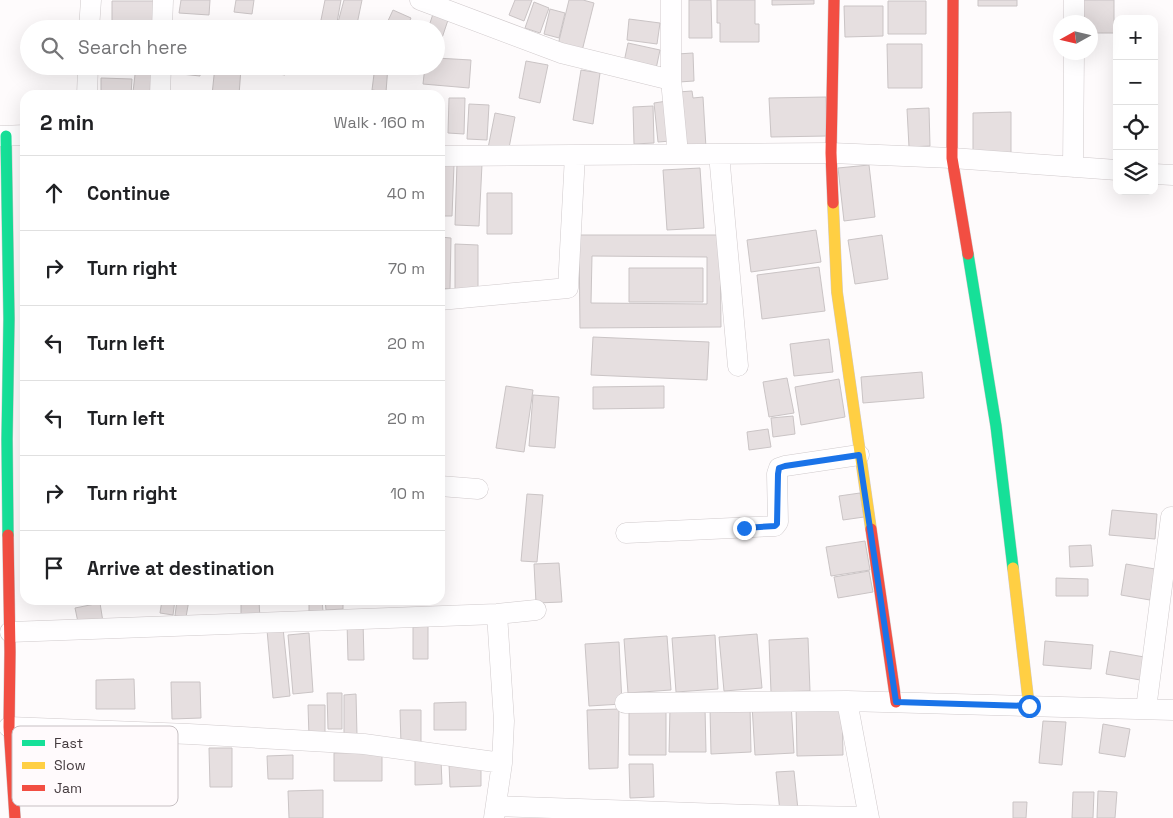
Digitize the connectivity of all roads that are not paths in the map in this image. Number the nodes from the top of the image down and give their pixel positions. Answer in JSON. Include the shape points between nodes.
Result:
{"nodes":[{"id":1,"x":90,"y":0,"type":"edge"},
{"id":2,"x":163,"y":0,"type":"edge"},
{"id":3,"x":420,"y":0,"type":"edge"},
{"id":4,"x":671,"y":0,"type":"edge"},
{"id":5,"x":834,"y":0,"type":"edge"},
{"id":6,"x":953,"y":0,"type":"edge"},
{"id":7,"x":1074,"y":0,"type":"edge"},
{"id":8,"x":1074,"y":15,"type":"edge"},
{"id":9,"x":90,"y":20,"type":"edge"},
{"id":10,"x":162,"y":20,"type":"edge"},
{"id":11,"x":1074,"y":60,"type":"edge"},
{"id":12,"x":88,"y":75,"type":"edge"},
{"id":13,"x":161,"y":75,"type":"edge"},
{"id":14,"x":671,"y":80,"type":"junction"},
{"id":15,"x":87,"y":90,"type":"edge"},
{"id":16,"x":160,"y":90,"type":"edge"},
{"id":17,"x":10,"y":136,"type":"edge"},
{"id":18,"x":831,"y":153,"type":"junction"},
{"id":19,"x":575,"y":154,"type":"junction"},
{"id":20,"x":678,"y":154,"type":"junction"},
{"id":21,"x":719,"y":154,"type":"junction"},
{"id":22,"x":445,"y":156,"type":"edge"},
{"id":23,"x":952,"y":158,"type":"junction"},
{"id":24,"x":1073,"y":167,"type":"junction"},
{"id":25,"x":1113,"y":170,"type":"edge"},
{"id":26,"x":1158,"y":174,"type":"edge"},
{"id":27,"x":1173,"y":175,"type":"edge"},
{"id":28,"x":445,"y":300,"type":"edge"},
{"id":29,"x":17,"y":319,"type":"edge"},
{"id":30,"x":738,"y":366,"type":"dead end"},
{"id":31,"x":4,"y":439,"type":"edge"},
{"id":32,"x":859,"y":455,"type":"junction"},
{"id":33,"x":16,"y":464,"type":"edge"},
{"id":34,"x":445,"y":486,"type":"edge"},
{"id":35,"x":478,"y":489,"type":"dead end"},
{"id":36,"x":1171,"y":517,"type":"dead end"},
{"id":37,"x":626,"y":533,"type":"dead end"},
{"id":38,"x":536,"y":610,"type":"dead end"},
{"id":39,"x":497,"y":614,"type":"junction"},
{"id":40,"x":7,"y":645,"type":"edge"},
{"id":41,"x":847,"y":701,"type":"junction"},
{"id":42,"x":896,"y":702,"type":"junction"},
{"id":43,"x":625,"y":703,"type":"dead end"},
{"id":44,"x":1029,"y":706,"type":"junction"},
{"id":45,"x":1146,"y":709,"type":"junction"},
{"id":46,"x":1173,"y":710,"type":"edge"},
{"id":47,"x":9,"y":727,"type":"junction"},
{"id":48,"x":12,"y":727,"type":"edge"},
{"id":49,"x":178,"y":734,"type":"edge"},
{"id":50,"x":502,"y":763,"type":"junction"},
{"id":51,"x":12,"y":772,"type":"edge"},
{"id":52,"x":495,"y":812,"type":"edge"},
{"id":53,"x":869,"y":817,"type":"edge"}],
"edges":[{"from":1,"to":9,"type":"street"},
{"from":2,"to":10,"type":"street"},
{"from":3,"to":14,"type":"street","via":[[562,53]]},
{"from":4,"to":14,"type":"street"},
{"from":5,"to":18,"type":"street"},
{"from":6,"to":23,"type":"street"},
{"from":7,"to":8,"type":"street"},
{"from":11,"to":24,"type":"street"},
{"from":12,"to":15,"type":"street"},
{"from":13,"to":16,"type":"street"},
{"from":14,"to":20,"type":"street"},
{"from":17,"to":29,"type":"street"},
{"from":18,"to":21,"type":"street"},
{"from":18,"to":23,"type":"street"},
{"from":18,"to":32,"type":"street","via":[[837,292]]},
{"from":19,"to":20,"type":"street"},
{"from":19,"to":22,"type":"street"},
{"from":19,"to":28,"type":"street","via":[[568,288]]},
{"from":20,"to":21,"type":"street"},
{"from":21,"to":30,"type":"street"},
{"from":23,"to":24,"type":"street"},
{"from":23,"to":44,"type":"street","via":[[996,426]]},
{"from":24,"to":25,"type":"street"},
{"from":26,"to":27,"type":"street"},
{"from":29,"to":31,"type":"street"},
{"from":31,"to":33,"type":"street"},
{"from":32,"to":37,"type":"street","via":[[779,468],[778,522],[775,526]]},
{"from":32,"to":42,"type":"street"},
{"from":33,"to":40,"type":"street"},
{"from":34,"to":35,"type":"street"},
{"from":36,"to":45,"type":"street"},
{"from":38,"to":39,"type":"street"},
{"from":39,"to":40,"type":"street"},
{"from":39,"to":50,"type":"street","via":[[504,721]]},
{"from":40,"to":47,"type":"street"},
{"from":41,"to":42,"type":"street"},
{"from":41,"to":43,"type":"street"},
{"from":41,"to":53,"type":"street"},
{"from":42,"to":44,"type":"street"},
{"from":44,"to":45,"type":"street"},
{"from":45,"to":46,"type":"street"},
{"from":47,"to":48,"type":"street"},
{"from":47,"to":51,"type":"street"},
{"from":49,"to":50,"type":"street","via":[[364,744]]},
{"from":50,"to":52,"type":"street"},
{"from":52,"to":53,"type":"street"}]}
